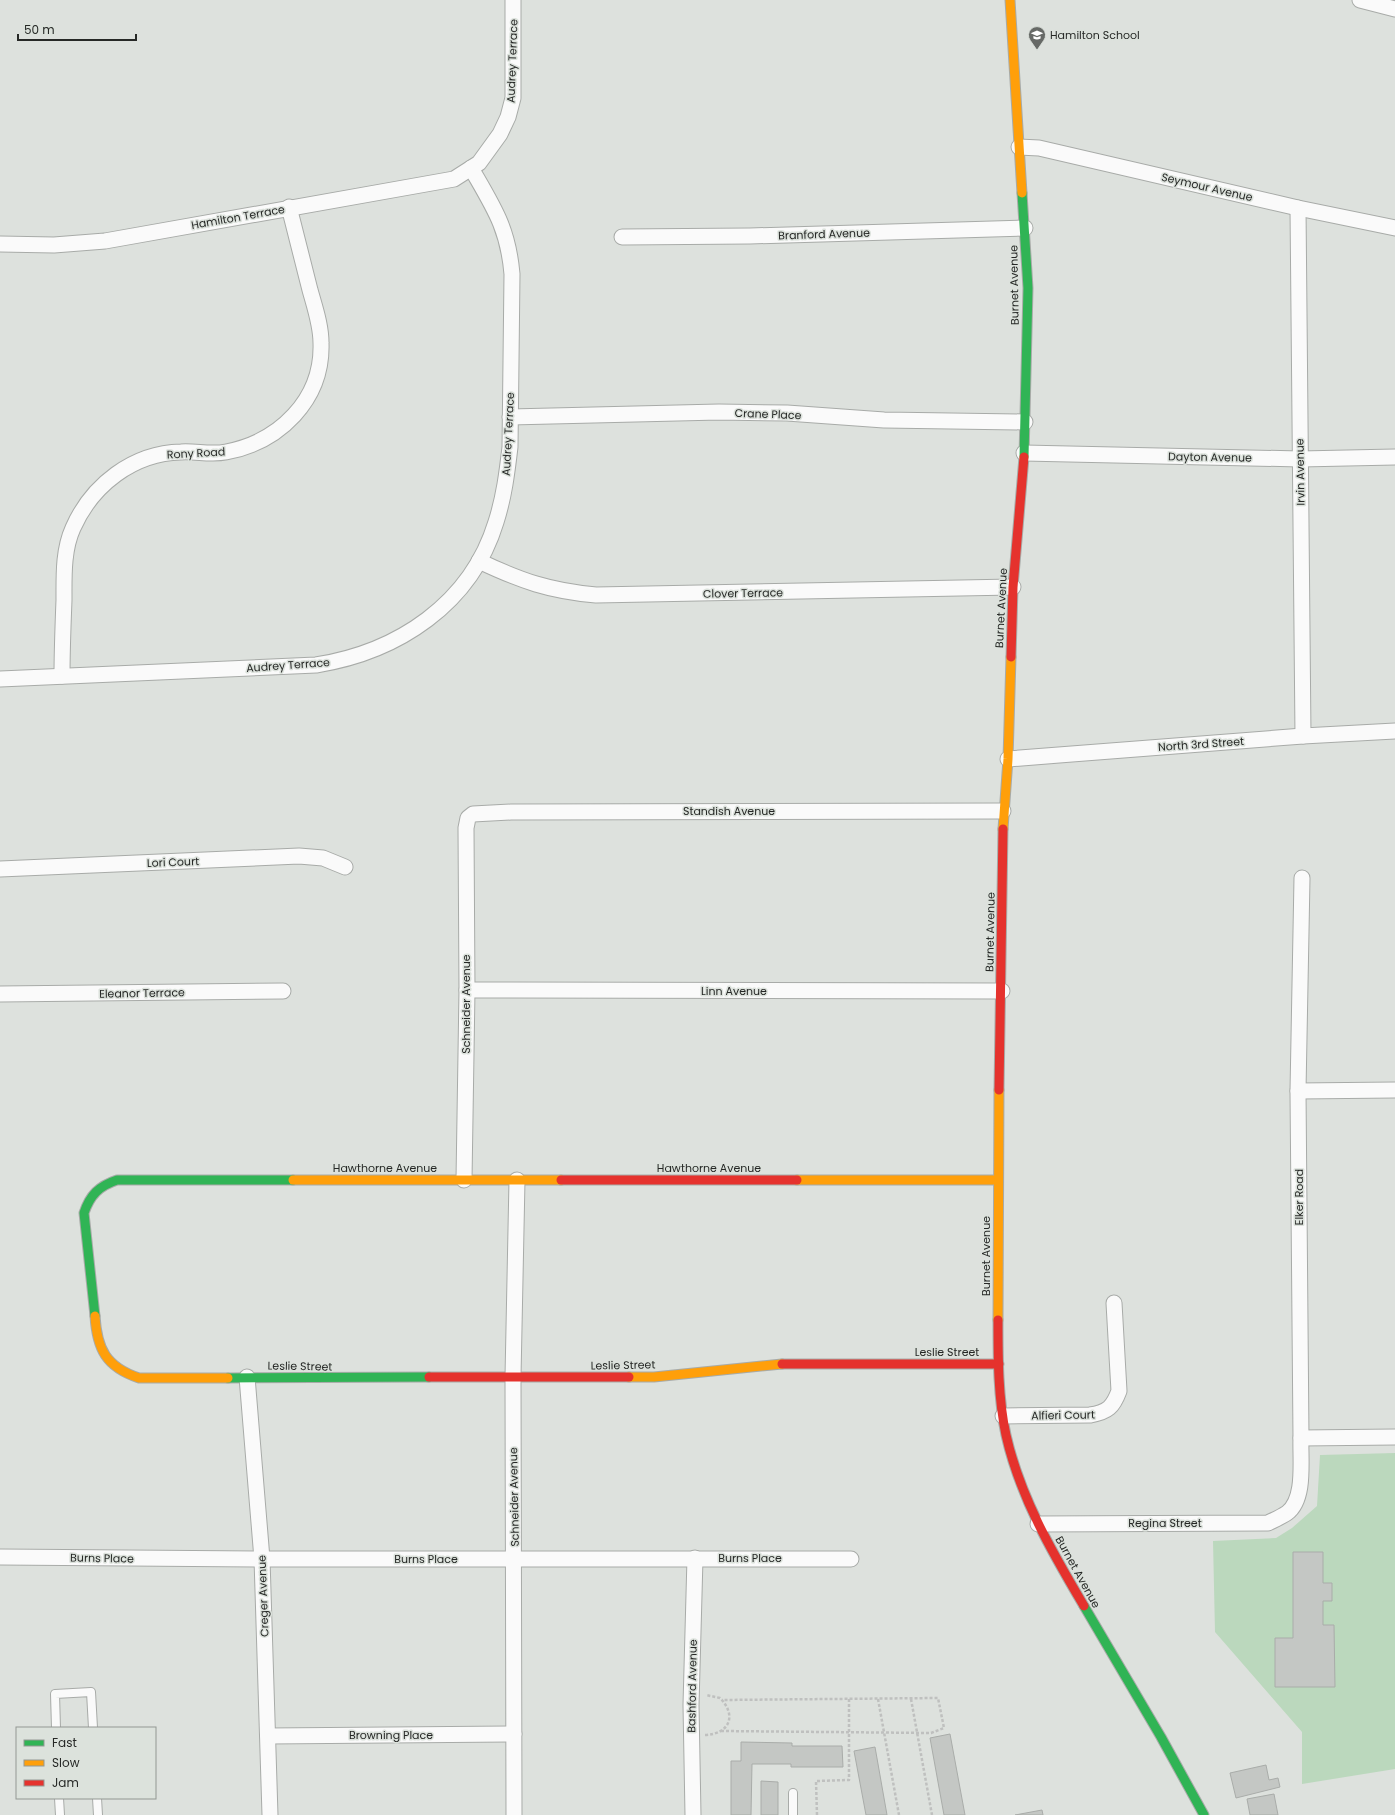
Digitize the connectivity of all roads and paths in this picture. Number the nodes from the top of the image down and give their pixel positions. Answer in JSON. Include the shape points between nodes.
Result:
{"nodes":[{"id":1,"x":513,"y":0,"type":"edge"},
{"id":2,"x":1010,"y":0,"type":"edge"},
{"id":3,"x":1360,"y":0,"type":"edge"},
{"id":4,"x":1395,"y":8,"type":"edge"},
{"id":5,"x":1019,"y":148,"type":"junction"},
{"id":6,"x":471,"y":168,"type":"junction"},
{"id":7,"x":289,"y":207,"type":"junction"},
{"id":8,"x":1298,"y":208,"type":"junction"},
{"id":9,"x":1025,"y":228,"type":"junction"},
{"id":10,"x":1395,"y":228,"type":"edge"},
{"id":11,"x":622,"y":237,"type":"dead end"},
{"id":12,"x":0,"y":244,"type":"edge"},
{"id":13,"x":510,"y":417,"type":"junction"},
{"id":14,"x":1025,"y":422,"type":"junction"},
{"id":15,"x":1024,"y":453,"type":"junction"},
{"id":16,"x":1395,"y":457,"type":"edge"},
{"id":17,"x":1300,"y":459,"type":"junction"},
{"id":18,"x":479,"y":561,"type":"junction"},
{"id":19,"x":1013,"y":587,"type":"junction"},
{"id":20,"x":62,"y":676,"type":"junction"},
{"id":21,"x":0,"y":679,"type":"edge"},
{"id":22,"x":1395,"y":731,"type":"edge"},
{"id":23,"x":1303,"y":736,"type":"junction"},
{"id":24,"x":1008,"y":759,"type":"junction"},
{"id":25,"x":1003,"y":811,"type":"junction"},
{"id":26,"x":466,"y":828,"type":"joint"},
{"id":27,"x":345,"y":867,"type":"dead end"},
{"id":28,"x":0,"y":869,"type":"edge"},
{"id":29,"x":1302,"y":878,"type":"dead end"},
{"id":30,"x":467,"y":990,"type":"junction"},
{"id":31,"x":283,"y":991,"type":"dead end"},
{"id":32,"x":1002,"y":991,"type":"junction"},
{"id":33,"x":0,"y":994,"type":"edge"},
{"id":34,"x":1395,"y":1090,"type":"edge"},
{"id":35,"x":1298,"y":1091,"type":"junction"},
{"id":36,"x":464,"y":1180,"type":"junction"},
{"id":37,"x":517,"y":1180,"type":"junction"},
{"id":38,"x":998,"y":1180,"type":"junction"},
{"id":39,"x":1114,"y":1303,"type":"dead end"},
{"id":40,"x":999,"y":1364,"type":"junction"},
{"id":41,"x":247,"y":1377,"type":"junction"},
{"id":42,"x":513,"y":1377,"type":"junction"},
{"id":43,"x":1003,"y":1416,"type":"junction"},
{"id":44,"x":1395,"y":1437,"type":"edge"},
{"id":45,"x":1301,"y":1438,"type":"junction"},
{"id":46,"x":1288,"y":1512,"type":"joint"},
{"id":47,"x":1038,"y":1524,"type":"junction"},
{"id":48,"x":0,"y":1557,"type":"edge"},
{"id":49,"x":695,"y":1558,"type":"junction"},
{"id":50,"x":262,"y":1559,"type":"junction"},
{"id":51,"x":515,"y":1559,"type":"junction"},
{"id":52,"x":851,"y":1559,"type":"dead end"},
{"id":53,"x":691,"y":1696,"type":"junction"},
{"id":54,"x":849,"y":1699,"type":"junction"},
{"id":55,"x":878,"y":1699,"type":"junction"},
{"id":56,"x":911,"y":1699,"type":"junction"},
{"id":57,"x":722,"y":1700,"type":"junction"},
{"id":58,"x":56,"y":1727,"type":"edge"},
{"id":59,"x":93,"y":1727,"type":"edge"},
{"id":60,"x":721,"y":1731,"type":"junction"},
{"id":61,"x":848,"y":1732,"type":"junction"},
{"id":62,"x":884,"y":1732,"type":"junction"},
{"id":63,"x":917,"y":1733,"type":"junction"},
{"id":64,"x":514,"y":1734,"type":"junction"},
{"id":65,"x":692,"y":1735,"type":"junction"},
{"id":66,"x":268,"y":1736,"type":"junction"},
{"id":67,"x":793,"y":1793,"type":"dead end"},
{"id":68,"x":59,"y":1799,"type":"edge"},
{"id":69,"x":97,"y":1799,"type":"edge"},
{"id":70,"x":60,"y":1815,"type":"edge"},
{"id":71,"x":98,"y":1815,"type":"edge"},
{"id":72,"x":270,"y":1815,"type":"edge"},
{"id":73,"x":514,"y":1815,"type":"edge"},
{"id":74,"x":693,"y":1815,"type":"edge"},
{"id":75,"x":793,"y":1815,"type":"edge"},
{"id":76,"x":817,"y":1815,"type":"edge"},
{"id":77,"x":899,"y":1815,"type":"edge"},
{"id":78,"x":932,"y":1815,"type":"edge"},
{"id":79,"x":1204,"y":1815,"type":"edge"}],
"edges":[{"from":1,"to":6,"type":"street","name":"Audrey Terrace","via":[[513,98],[500,134],[479,162]]},
{"from":2,"to":5,"type":"street","name":"Burnet Avenue"},
{"from":3,"to":4,"type":"street"},
{"from":5,"to":8,"type":"street","name":"Seymour Avenue","via":[[1039,148]]},
{"from":5,"to":9,"type":"street","name":"Burnet Avenue"},
{"from":6,"to":7,"type":"street","name":"Hamilton Terrace","via":[[454,179]]},
{"from":6,"to":13,"type":"street","name":"Audrey Terrace","via":[[499,217],[510,254]]},
{"from":7,"to":12,"type":"street","name":"Hamilton Terrace","via":[[105,241],[54,245]]},
{"from":7,"to":20,"type":"street","name":"Rony Road","via":[[320,331],[321,356],[312,389],[293,417],[257,444],[224,453],[181,452],[156,455],[121,470],[92,496],[73,529],[66,553]]},
{"from":8,"to":10,"type":"street","name":"Seymour Avenue"},
{"from":8,"to":17,"type":"street","name":"Irvin Avenue"},
{"from":9,"to":11,"type":"street","name":"Branford Avenue"},
{"from":9,"to":14,"type":"street","name":"Burnet Avenue","via":[[1028,288]]},
{"from":13,"to":14,"type":"street","name":"Crane Place","via":[[757,413],[884,420]]},
{"from":13,"to":18,"type":"street","name":"Audrey Terrace","via":[[510,447],[503,499],[496,523]]},
{"from":14,"to":15,"type":"street","name":"Burnet Avenue"},
{"from":15,"to":17,"type":"street","name":"Dayton Avenue"},
{"from":15,"to":19,"type":"street","name":"Burnet Avenue"},
{"from":16,"to":17,"type":"street","name":"Dayton Avenue"},
{"from":17,"to":23,"type":"street","name":"Irvin Avenue"},
{"from":18,"to":19,"type":"street","name":"Clover Terrace","via":[[535,586],[596,595]]},
{"from":18,"to":20,"type":"street","name":"Audrey Terrace","via":[[456,594],[422,624],[389,644],[361,655],[316,665]]},
{"from":19,"to":24,"type":"street","name":"Burnet Avenue"},
{"from":20,"to":21,"type":"street","name":"Audrey Terrace"},
{"from":22,"to":23,"type":"street","name":"North 3rd Street"},
{"from":23,"to":24,"type":"street","name":"North 3rd Street"},
{"from":24,"to":25,"type":"street","name":"Burnet Avenue"},
{"from":25,"to":26,"type":"street","name":"Standish Avenue","via":[[511,812],[473,814],[468,818]]},
{"from":25,"to":32,"type":"street","name":"Burnet Avenue"},
{"from":26,"to":30,"type":"street","name":"Schneider Avenue"},
{"from":27,"to":28,"type":"street","name":"Lori Court","via":[[323,858],[299,856]]},
{"from":29,"to":35,"type":"street","name":"Elker Road"},
{"from":30,"to":32,"type":"street","name":"Linn Avenue"},
{"from":30,"to":36,"type":"street","name":"Schneider Avenue"},
{"from":31,"to":33,"type":"street","name":"Eleanor Terrace"},
{"from":32,"to":38,"type":"street","name":"Burnet Avenue"},
{"from":34,"to":35,"type":"street"},
{"from":35,"to":45,"type":"street","name":"Elker Road"},
{"from":36,"to":37,"type":"street","name":"Hawthorne Avenue"},
{"from":36,"to":41,"type":"street","name":"Hawthorne Avenue","via":[[117,1180],[105,1183],[99,1188],[87,1201],[84,1213],[98,1337],[102,1351],[112,1365],[123,1374],[139,1378]]},
{"from":37,"to":38,"type":"street","name":"Hawthorne Avenue"},
{"from":37,"to":42,"type":"street","name":"Schneider Avenue"},
{"from":38,"to":40,"type":"street","name":"Burnet Avenue"},
{"from":39,"to":43,"type":"street","name":"Alfieri Court","via":[[1119,1391],[1114,1404],[1100,1414],[1090,1416]]},
{"from":40,"to":42,"type":"street","name":"Leslie Street","via":[[782,1364],[654,1377]]},
{"from":40,"to":43,"type":"street","name":"Burnet Avenue"},
{"from":41,"to":42,"type":"street","name":"Leslie Street"},
{"from":41,"to":50,"type":"street","name":"Creger Avenue"},
{"from":42,"to":51,"type":"street","name":"Schneider Avenue"},
{"from":43,"to":47,"type":"street","name":"Burnet Avenue","via":[[1010,1454]]},
{"from":44,"to":45,"type":"street"},
{"from":45,"to":46,"type":"street","name":"Elker Road","via":[[1300,1491],[1296,1503]]},
{"from":46,"to":47,"type":"street","name":"Regina Street","via":[[1268,1522]]},
{"from":47,"to":79,"type":"street","name":"Burnet Avenue"},
{"from":48,"to":50,"type":"street","name":"Burns Place"},
{"from":49,"to":51,"type":"street","name":"Burns Place"},
{"from":49,"to":52,"type":"street","name":"Burns Place"},
{"from":49,"to":53,"type":"street","name":"Bashford Avenue"},
{"from":50,"to":51,"type":"street","name":"Burns Place"},
{"from":50,"to":66,"type":"street","name":"Creger Avenue"},
{"from":51,"to":64,"type":"street","name":"Schneider Avenue"},
{"from":53,"to":57,"type":"path","via":[[715,1696]]},
{"from":53,"to":65,"type":"street","name":"Bashford Avenue"},
{"from":54,"to":55,"type":"path"},
{"from":54,"to":57,"type":"path"},
{"from":54,"to":61,"type":"path"},
{"from":55,"to":56,"type":"path"},
{"from":55,"to":62,"type":"path"},
{"from":56,"to":63,"type":"path"},
{"from":56,"to":63,"type":"path","via":[[938,1698],[944,1728],[931,1733]]},
{"from":57,"to":60,"type":"path","via":[[729,1709],[730,1716]]},
{"from":58,"to":59,"type":"lane","via":[[55,1694],[91,1692]]},
{"from":60,"to":61,"type":"path"},
{"from":60,"to":65,"type":"path"},
{"from":61,"to":62,"type":"path"},
{"from":61,"to":76,"type":"path","via":[[849,1780],[816,1780]]},
{"from":62,"to":63,"type":"path"},
{"from":62,"to":77,"type":"path"},
{"from":63,"to":78,"type":"path"},
{"from":64,"to":66,"type":"street","name":"Browning Place"},
{"from":64,"to":73,"type":"street","name":"Schneider Avenue"},
{"from":65,"to":74,"type":"street","name":"Bashford Avenue"},
{"from":66,"to":72,"type":"street","name":"Creger Avenue"},
{"from":67,"to":75,"type":"lane"},
{"from":68,"to":70,"type":"lane"},
{"from":69,"to":71,"type":"lane"}]}
